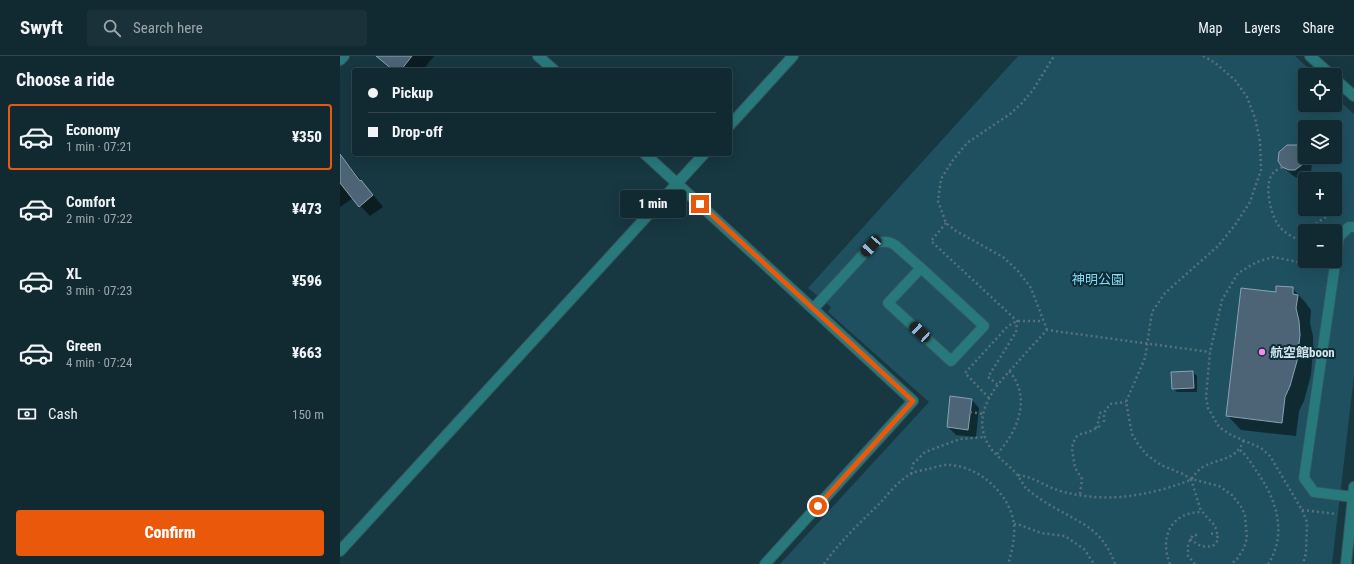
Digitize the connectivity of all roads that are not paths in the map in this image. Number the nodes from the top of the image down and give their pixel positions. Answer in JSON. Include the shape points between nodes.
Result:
{"nodes":[{"id":1,"x":344,"y":56,"type":"edge"},
{"id":2,"x":538,"y":56,"type":"edge"},
{"id":3,"x":793,"y":56,"type":"edge"},
{"id":4,"x":1310,"y":56,"type":"edge"},
{"id":5,"x":340,"y":60,"type":"edge"},
{"id":6,"x":552,"y":68,"type":"edge"},
{"id":7,"x":1323,"y":68,"type":"edge"},
{"id":8,"x":1342,"y":85,"type":"edge"},
{"id":9,"x":1354,"y":96,"type":"edge"},
{"id":10,"x":732,"y":123,"type":"edge"},
{"id":11,"x":647,"y":156,"type":"edge"},
{"id":12,"x":702,"y":156,"type":"edge"},
{"id":13,"x":677,"y":184,"type":"junction"},
{"id":14,"x":1354,"y":227,"type":"edge"},
{"id":15,"x":921,"y":268,"type":"junction"},
{"id":16,"x":814,"y":308,"type":"junction"},
{"id":17,"x":1354,"y":487,"type":"edge"},
{"id":18,"x":1353,"y":497,"type":"junction"},
{"id":19,"x":340,"y":551,"type":"edge"},
{"id":20,"x":765,"y":564,"type":"edge"},
{"id":21,"x":1346,"y":564,"type":"edge"}],
"edges":[{"from":1,"to":5,"type":"street"},
{"from":2,"to":6,"type":"street"},
{"from":3,"to":10,"type":"street"},
{"from":4,"to":7,"type":"street"},
{"from":8,"to":9,"type":"street"},
{"from":11,"to":13,"type":"street"},
{"from":12,"to":13,"type":"street"},
{"from":13,"to":16,"type":"street"},
{"from":13,"to":19,"type":"street"},
{"from":14,"to":18,"type":"street","via":[[1349,227],[1339,237],[1304,478],[1314,492]]},
{"from":15,"to":15,"type":"street","via":[[888,303],[951,361],[984,326]]},
{"from":15,"to":16,"type":"street","via":[[892,243],[875,243]]},
{"from":16,"to":20,"type":"street","via":[[913,401]]},
{"from":17,"to":18,"type":"street"},
{"from":18,"to":21,"type":"street"}]}
